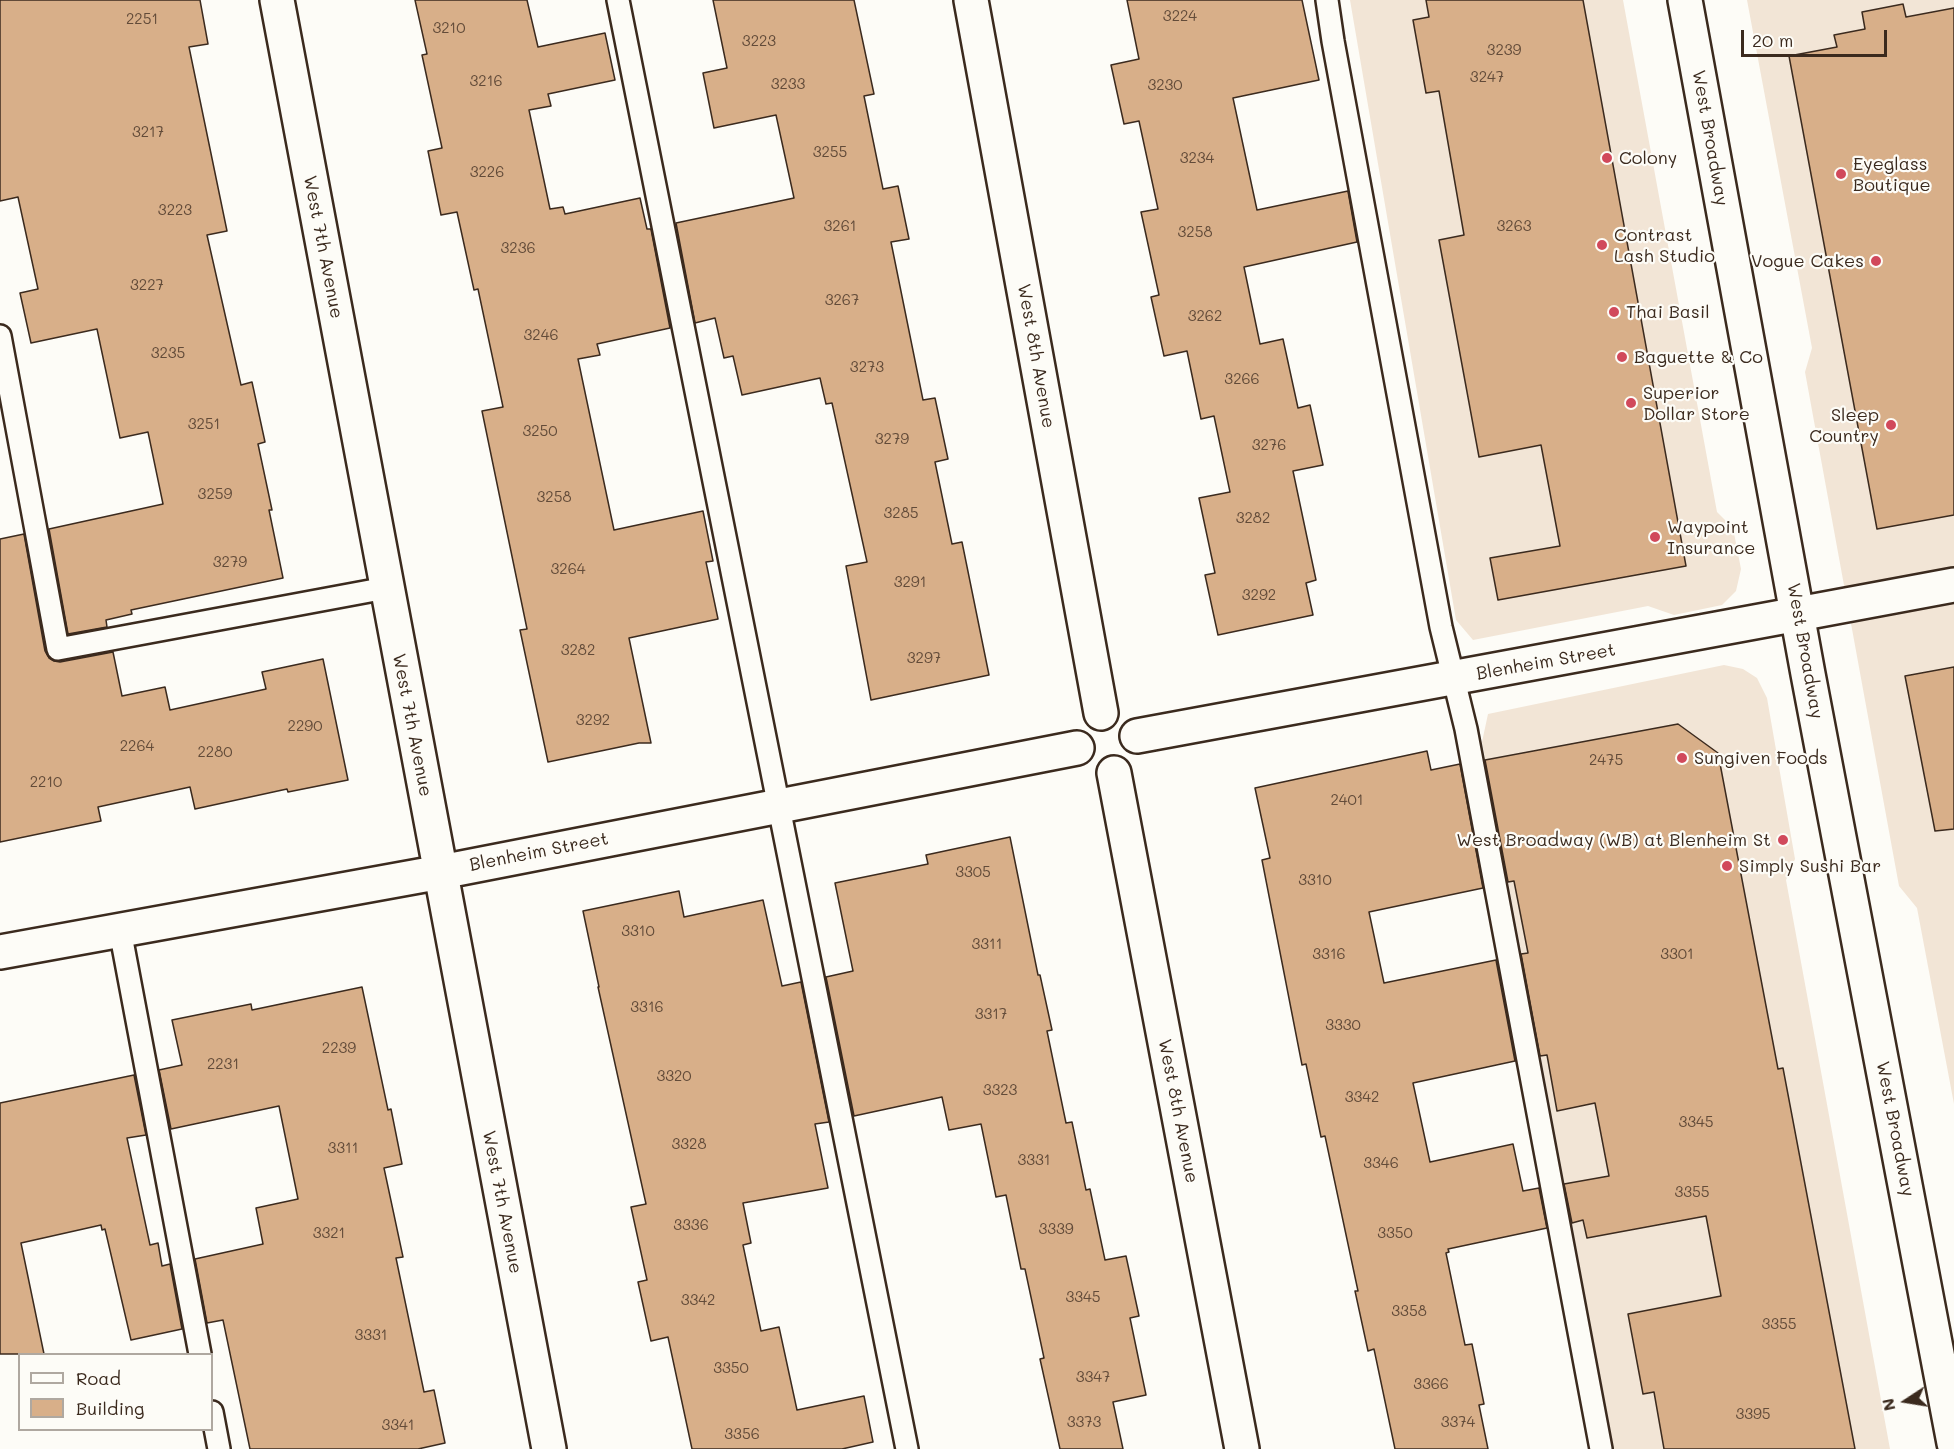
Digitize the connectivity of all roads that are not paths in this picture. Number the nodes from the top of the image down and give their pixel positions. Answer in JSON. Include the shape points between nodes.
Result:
{"nodes":[{"id":1,"x":277,"y":0,"type":"edge"},
{"id":2,"x":618,"y":0,"type":"edge"},
{"id":3,"x":971,"y":0,"type":"edge"},
{"id":4,"x":1327,"y":0,"type":"edge"},
{"id":5,"x":1685,"y":0,"type":"edge"},
{"id":6,"x":0,"y":336,"type":"edge"},
{"id":7,"x":1954,"y":585,"type":"edge"},
{"id":8,"x":386,"y":588,"type":"junction"},
{"id":9,"x":1798,"y":614,"type":"junction"},
{"id":10,"x":1453,"y":679,"type":"junction"},
{"id":11,"x":1101,"y":713,"type":"junction"},
{"id":12,"x":1137,"y":736,"type":"junction"},
{"id":13,"x":1077,"y":748,"type":"junction"},
{"id":14,"x":1114,"y":773,"type":"junction"},
{"id":15,"x":780,"y":805,"type":"junction"},
{"id":16,"x":441,"y":872,"type":"junction"},
{"id":17,"x":120,"y":930,"type":"junction"},
{"id":18,"x":0,"y":952,"type":"edge"},
{"id":19,"x":201,"y":1353,"type":"edge"},
{"id":20,"x":213,"y":1417,"type":"edge"},
{"id":21,"x":1954,"y":1443,"type":"edge"},
{"id":22,"x":219,"y":1449,"type":"edge"},
{"id":23,"x":549,"y":1449,"type":"edge"},
{"id":24,"x":907,"y":1449,"type":"edge"},
{"id":25,"x":1242,"y":1449,"type":"edge"},
{"id":26,"x":1601,"y":1449,"type":"edge"}],
"edges":[{"from":1,"to":8,"type":"street","name":"West 7th Avenue"},
{"from":2,"to":15,"type":"lane"},
{"from":3,"to":11,"type":"street","name":"West 8th Avenue"},
{"from":4,"to":10,"type":"lane"},
{"from":5,"to":9,"type":"street","name":"West Broadway"},
{"from":6,"to":8,"type":"lane","via":[[58,649]]},
{"from":7,"to":9,"type":"street","name":"Blenheim Street"},
{"from":8,"to":16,"type":"street","name":"West 7th Avenue"},
{"from":9,"to":10,"type":"street","name":"Blenheim Street"},
{"from":9,"to":21,"type":"street","name":"West Broadway"},
{"from":10,"to":12,"type":"street","name":"Blenheim Street"},
{"from":10,"to":26,"type":"lane","via":[[1468,740]]},
{"from":11,"to":12,"type":"street","via":[[1120,715]]},
{"from":11,"to":13,"type":"street","via":[[1085,722]]},
{"from":12,"to":14,"type":"street","via":[[1136,755],[1131,763]]},
{"from":13,"to":14,"type":"street","via":[[1080,758],[1094,771]]},
{"from":13,"to":15,"type":"street","name":"Blenheim Street"},
{"from":14,"to":25,"type":"street","name":"West 8th Avenue"},
{"from":15,"to":16,"type":"street","name":"Blenheim Street"},
{"from":15,"to":24,"type":"lane"},
{"from":16,"to":17,"type":"street","name":"Blenheim Street"},
{"from":16,"to":23,"type":"street","name":"West 7th Avenue"},
{"from":17,"to":18,"type":"street","name":"Blenheim Street"},
{"from":17,"to":19,"type":"lane"},
{"from":20,"to":22,"type":"lane"}]}
